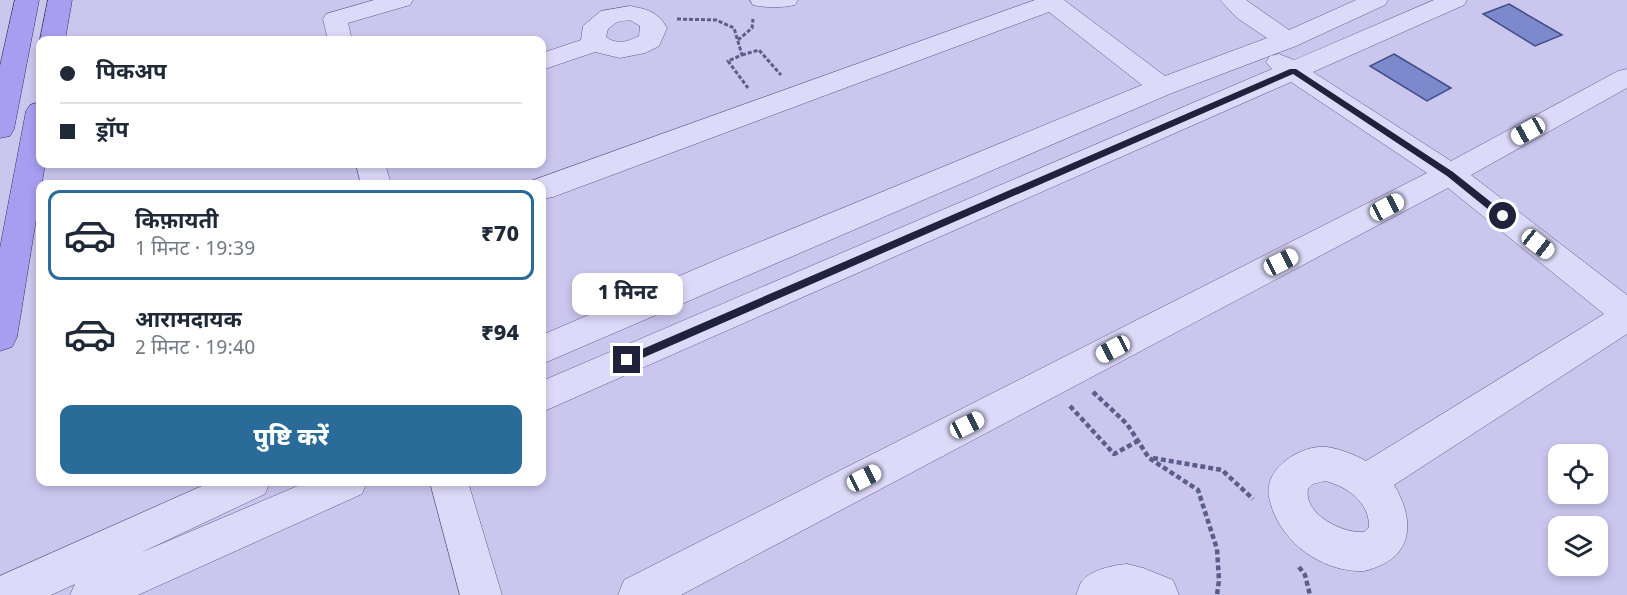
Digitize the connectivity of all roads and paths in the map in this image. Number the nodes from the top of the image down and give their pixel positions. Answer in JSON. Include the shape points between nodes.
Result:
{"nodes":[{"id":1,"x":27,"y":0,"type":"edge"},
{"id":2,"x":60,"y":0,"type":"edge"},
{"id":3,"x":401,"y":0,"type":"edge"},
{"id":4,"x":762,"y":0,"type":"edge"},
{"id":5,"x":786,"y":0,"type":"edge"},
{"id":6,"x":1232,"y":0,"type":"edge"},
{"id":7,"x":1376,"y":0,"type":"edge"},
{"id":8,"x":1455,"y":0,"type":"edge"},
{"id":9,"x":1051,"y":1,"type":"edge"},
{"id":10,"x":670,"y":19,"type":"dead end"},
{"id":11,"x":335,"y":20,"type":"edge"},
{"id":12,"x":54,"y":36,"type":"edge"},
{"id":13,"x":597,"y":43,"type":"dead end"},
{"id":14,"x":1274,"y":45,"type":"junction"},
{"id":15,"x":742,"y":55,"type":"junction"},
{"id":16,"x":546,"y":61,"type":"edge"},
{"id":17,"x":1293,"y":71,"type":"junction"},
{"id":18,"x":1627,"y":77,"type":"edge"},
{"id":19,"x":1162,"y":87,"type":"junction"},
{"id":20,"x":798,"y":94,"type":"junction"},
{"id":21,"x":762,"y":107,"type":"junction"},
{"id":22,"x":0,"y":129,"type":"edge"},
{"id":23,"x":36,"y":134,"type":"edge"},
{"id":24,"x":1450,"y":174,"type":"junction"},
{"id":25,"x":546,"y":188,"type":"edge"},
{"id":26,"x":1627,"y":316,"type":"edge"},
{"id":27,"x":0,"y":337,"type":"edge"},
{"id":28,"x":546,"y":348,"type":"edge"},
{"id":29,"x":1060,"y":377,"type":"junction"},
{"id":30,"x":546,"y":395,"type":"edge"},
{"id":31,"x":1138,"y":441,"type":"junction"},
{"id":32,"x":1149,"y":458,"type":"junction"},
{"id":33,"x":1366,"y":482,"type":"dead end"},
{"id":34,"x":242,"y":486,"type":"edge"},
{"id":35,"x":339,"y":486,"type":"edge"},
{"id":36,"x":451,"y":486,"type":"edge"},
{"id":37,"x":1255,"y":501,"type":"dead end"},
{"id":38,"x":1292,"y":557,"type":"dead end"},
{"id":39,"x":5,"y":595,"type":"edge"},
{"id":40,"x":91,"y":595,"type":"edge"},
{"id":41,"x":481,"y":595,"type":"edge"},
{"id":42,"x":639,"y":595,"type":"edge"},
{"id":43,"x":1097,"y":595,"type":"edge"},
{"id":44,"x":1158,"y":595,"type":"edge"},
{"id":45,"x":1217,"y":595,"type":"edge"},
{"id":46,"x":1310,"y":595,"type":"edge"}],
"edges":[{"from":1,"to":22,"type":"main road"},
{"from":2,"to":12,"type":"main road"},
{"from":3,"to":11,"type":"street"},
{"from":4,"to":5,"type":"street"},
{"from":6,"to":14,"type":"street"},
{"from":7,"to":14,"type":"street"},
{"from":8,"to":17,"type":"street"},
{"from":9,"to":19,"type":"street"},
{"from":9,"to":20,"type":"street"},
{"from":10,"to":15,"type":"path","via":[[716,20],[734,28]]},
{"from":13,"to":16,"type":"street"},
{"from":14,"to":17,"type":"street"},
{"from":14,"to":19,"type":"street"},
{"from":15,"to":20,"type":"path","via":[[759,50]]},
{"from":15,"to":21,"type":"path","via":[[728,61]]},
{"from":17,"to":24,"type":"street"},
{"from":17,"to":30,"type":"street"},
{"from":18,"to":24,"type":"street"},
{"from":19,"to":28,"type":"street"},
{"from":20,"to":21,"type":"street"},
{"from":21,"to":25,"type":"street"},
{"from":23,"to":27,"type":"main road"},
{"from":24,"to":26,"type":"street"},
{"from":24,"to":29,"type":"street"},
{"from":26,"to":33,"type":"street"},
{"from":29,"to":31,"type":"path","via":[[1127,424]]},
{"from":29,"to":31,"type":"path","via":[[1114,454]]},
{"from":29,"to":42,"type":"street"},
{"from":31,"to":32,"type":"path"},
{"from":32,"to":37,"type":"path","via":[[1222,470]]},
{"from":32,"to":45,"type":"path","via":[[1198,490],[1217,549]]},
{"from":34,"to":39,"type":"street"},
{"from":35,"to":40,"type":"street"},
{"from":36,"to":41,"type":"street"},
{"from":38,"to":46,"type":"path","via":[[1305,575]]},
{"from":43,"to":44,"type":"street","via":[[1113,585],[1130,584]]}]}
